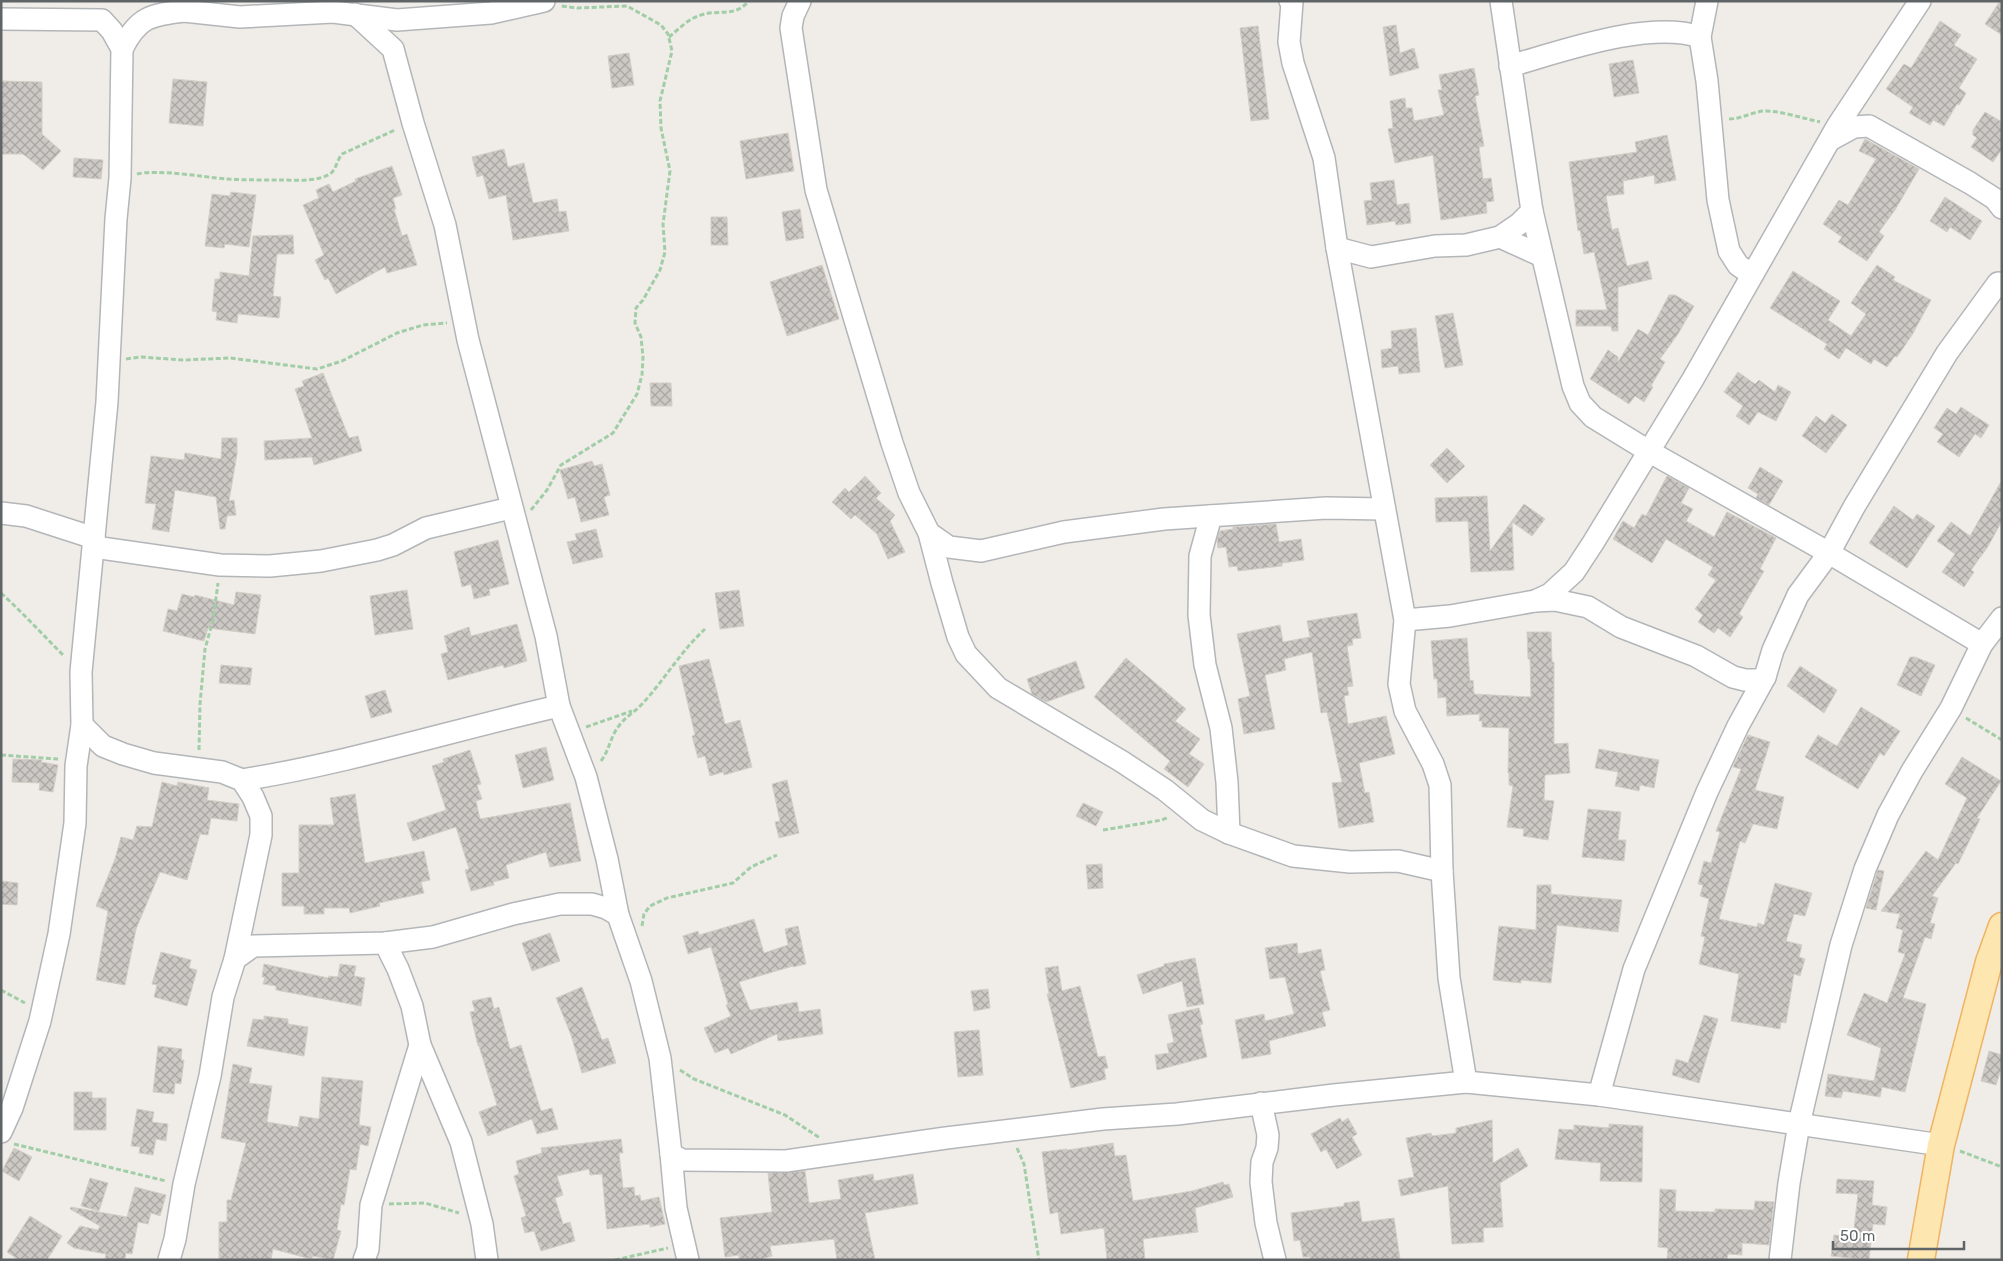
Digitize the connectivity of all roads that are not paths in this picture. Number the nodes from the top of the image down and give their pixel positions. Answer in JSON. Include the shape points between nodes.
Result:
{"nodes":[{"id":1,"x":800,"y":1,"type":"edge"},
{"id":2,"x":1501,"y":1,"type":"edge"},
{"id":3,"x":1707,"y":1,"type":"edge"},
{"id":4,"x":1920,"y":1,"type":"edge"},
{"id":5,"x":544,"y":2,"type":"edge"},
{"id":6,"x":1292,"y":2,"type":"edge"},
{"id":7,"x":186,"y":6,"type":"edge"},
{"id":8,"x":355,"y":14,"type":"junction"},
{"id":9,"x":1,"y":19,"type":"edge"},
{"id":10,"x":147,"y":19,"type":"junction"},
{"id":11,"x":102,"y":20,"type":"junction"},
{"id":12,"x":397,"y":20,"type":"junction"},
{"id":13,"x":1700,"y":38,"type":"junction"},
{"id":14,"x":122,"y":48,"type":"junction"},
{"id":15,"x":393,"y":49,"type":"junction"},
{"id":16,"x":1510,"y":66,"type":"junction"},
{"id":17,"x":1834,"y":133,"type":"junction"},
{"id":18,"x":2002,"y":208,"type":"edge"},
{"id":19,"x":1532,"y":211,"type":"junction"},
{"id":20,"x":1500,"y":237,"type":"junction"},
{"id":21,"x":1337,"y":248,"type":"junction"},
{"id":22,"x":1542,"y":256,"type":"junction"},
{"id":23,"x":1371,"y":257,"type":"junction"},
{"id":24,"x":1752,"y":275,"type":"junction"},
{"id":25,"x":2000,"y":283,"type":"edge"},
{"id":26,"x":1344,"y":285,"type":"junction"},
{"id":27,"x":1650,"y":452,"type":"junction"},
{"id":28,"x":1384,"y":509,"type":"junction"},
{"id":29,"x":1,"y":513,"type":"edge"},
{"id":30,"x":1211,"y":516,"type":"junction"},
{"id":31,"x":515,"y":517,"type":"junction"},
{"id":32,"x":930,"y":534,"type":"junction"},
{"id":33,"x":94,"y":543,"type":"junction"},
{"id":34,"x":1829,"y":553,"type":"junction"},
{"id":35,"x":1574,"y":572,"type":"junction"},
{"id":36,"x":1535,"y":601,"type":"junction"},
{"id":37,"x":1588,"y":607,"type":"junction"},
{"id":38,"x":2002,"y":618,"type":"edge"},
{"id":39,"x":1405,"y":620,"type":"junction"},
{"id":40,"x":1982,"y":644,"type":"junction"},
{"id":41,"x":1765,"y":677,"type":"junction"},
{"id":42,"x":559,"y":706,"type":"junction"},
{"id":43,"x":82,"y":725,"type":"junction"},
{"id":44,"x":242,"y":780,"type":"junction"},
{"id":45,"x":1229,"y":833,"type":"junction"},
{"id":46,"x":1442,"y":871,"type":"junction"},
{"id":47,"x":618,"y":916,"type":"junction"},
{"id":48,"x":2002,"y":926,"type":"edge"},
{"id":49,"x":384,"y":943,"type":"junction"},
{"id":50,"x":235,"y":959,"type":"junction"},
{"id":51,"x":420,"y":1044,"type":"junction"},
{"id":52,"x":1466,"y":1082,"type":"junction"},
{"id":53,"x":1599,"y":1095,"type":"junction"},
{"id":54,"x":1261,"y":1103,"type":"junction"},
{"id":55,"x":1798,"y":1124,"type":"junction"},
{"id":56,"x":6,"y":1138,"type":"edge"},
{"id":57,"x":1941,"y":1145,"type":"junction"},
{"id":58,"x":672,"y":1154,"type":"junction"},
{"id":59,"x":686,"y":1252,"type":"edge"},
{"id":60,"x":169,"y":1260,"type":"edge"},
{"id":61,"x":364,"y":1260,"type":"edge"},
{"id":62,"x":487,"y":1260,"type":"edge"},
{"id":63,"x":1275,"y":1260,"type":"edge"},
{"id":64,"x":1780,"y":1260,"type":"edge"},
{"id":65,"x":1921,"y":1260,"type":"edge"}],
"edges":[{"from":1,"to":32,"type":"street","via":[[791,28],[816,190],[894,451],[909,493]]},
{"from":2,"to":16,"type":"street"},
{"from":3,"to":13,"type":"street"},
{"from":4,"to":17,"type":"street"},
{"from":5,"to":12,"type":"street","via":[[491,12]]},
{"from":6,"to":21,"type":"street","via":[[1289,42],[1324,158]]},
{"from":7,"to":8,"type":"street","via":[[240,17],[333,12]]},
{"from":7,"to":10,"type":"street"},
{"from":8,"to":12,"type":"street"},
{"from":8,"to":15,"type":"street"},
{"from":9,"to":11,"type":"street"},
{"from":10,"to":11,"type":"street"},
{"from":10,"to":14,"type":"street","via":[[135,27]]},
{"from":11,"to":14,"type":"street"},
{"from":12,"to":15,"type":"street"},
{"from":13,"to":16,"type":"street","via":[[1684,32],[1666,32],[1606,39]]},
{"from":13,"to":24,"type":"street","via":[[1718,200],[1729,251],[1738,265]]},
{"from":14,"to":33,"type":"street","via":[[120,178],[107,402]]},
{"from":15,"to":31,"type":"street","via":[[445,225],[464,322]]},
{"from":16,"to":19,"type":"street"},
{"from":17,"to":18,"type":"street","via":[[1869,126],[1970,183],[1994,198]]},
{"from":17,"to":24,"type":"street"},
{"from":19,"to":20,"type":"street"},
{"from":19,"to":22,"type":"street"},
{"from":20,"to":22,"type":"street"},
{"from":20,"to":23,"type":"street","via":[[1466,245],[1435,246]]},
{"from":21,"to":23,"type":"street"},
{"from":21,"to":26,"type":"street"},
{"from":22,"to":27,"type":"street","via":[[1572,386],[1580,403],[1593,417]]},
{"from":23,"to":26,"type":"street"},
{"from":24,"to":27,"type":"street"},
{"from":25,"to":34,"type":"street","via":[[1947,353]]},
{"from":26,"to":28,"type":"street"},
{"from":27,"to":34,"type":"street"},
{"from":27,"to":35,"type":"street"},
{"from":28,"to":30,"type":"street","via":[[1326,508]]},
{"from":28,"to":39,"type":"street"},
{"from":29,"to":33,"type":"street","via":[[26,516]]},
{"from":30,"to":32,"type":"street","via":[[1064,532],[981,550],[949,547]]},
{"from":30,"to":45,"type":"street","via":[[1200,556],[1199,615],[1205,665],[1221,728]]},
{"from":31,"to":33,"type":"street","via":[[426,528],[377,550],[321,561],[270,566],[220,565]]},
{"from":31,"to":42,"type":"street","via":[[546,636]]},
{"from":32,"to":45,"type":"street","via":[[958,638],[966,654],[998,688],[1121,761],[1202,820]]},
{"from":33,"to":43,"type":"street","via":[[81,672]]},
{"from":34,"to":40,"type":"street"},
{"from":34,"to":41,"type":"street","via":[[1798,595],[1773,650]]},
{"from":35,"to":36,"type":"street","via":[[1550,594]]},
{"from":35,"to":37,"type":"street"},
{"from":36,"to":37,"type":"street","via":[[1555,600]]},
{"from":36,"to":39,"type":"street","via":[[1450,616]]},
{"from":37,"to":41,"type":"street","via":[[1621,627],[1696,656],[1733,677],[1745,680]]},
{"from":38,"to":40,"type":"street"},
{"from":39,"to":46,"type":"street","via":[[1399,684],[1405,711],[1433,764],[1440,785]]},
{"from":40,"to":55,"type":"street","via":[[1950,708],[1888,815],[1865,869],[1841,945]]},
{"from":41,"to":53,"type":"street","via":[[1707,792],[1634,969]]},
{"from":42,"to":44,"type":"street","via":[[372,754]]},
{"from":42,"to":47,"type":"street","via":[[587,780]]},
{"from":43,"to":44,"type":"street","via":[[103,746],[123,754],[154,763],[222,772]]},
{"from":43,"to":56,"type":"street","via":[[76,766],[75,823],[59,934]]},
{"from":44,"to":50,"type":"street","via":[[261,816],[262,835]]},
{"from":45,"to":46,"type":"street","via":[[1294,856],[1350,862],[1398,861]]},
{"from":46,"to":52,"type":"street","via":[[1449,978]]},
{"from":47,"to":49,"type":"street","via":[[592,904],[560,904],[433,937]]},
{"from":47,"to":58,"type":"street","via":[[641,982],[660,1058]]},
{"from":48,"to":57,"type":"main road"},
{"from":49,"to":50,"type":"street","via":[[253,946]]},
{"from":49,"to":51,"type":"street","via":[[412,1006]]},
{"from":50,"to":60,"type":"street","via":[[223,997],[210,1076]]},
{"from":51,"to":61,"type":"street","via":[[371,1205],[368,1249]]},
{"from":51,"to":62,"type":"street","via":[[461,1142],[482,1224]]},
{"from":52,"to":53,"type":"street"},
{"from":52,"to":54,"type":"street"},
{"from":53,"to":55,"type":"street"},
{"from":54,"to":58,"type":"street","via":[[946,1138],[786,1161],[682,1160]]},
{"from":54,"to":63,"type":"street","via":[[1268,1135],[1261,1182]]},
{"from":55,"to":57,"type":"street"},
{"from":55,"to":64,"type":"street"},
{"from":57,"to":65,"type":"main road"},
{"from":58,"to":59,"type":"street","via":[[676,1208]]}]}
